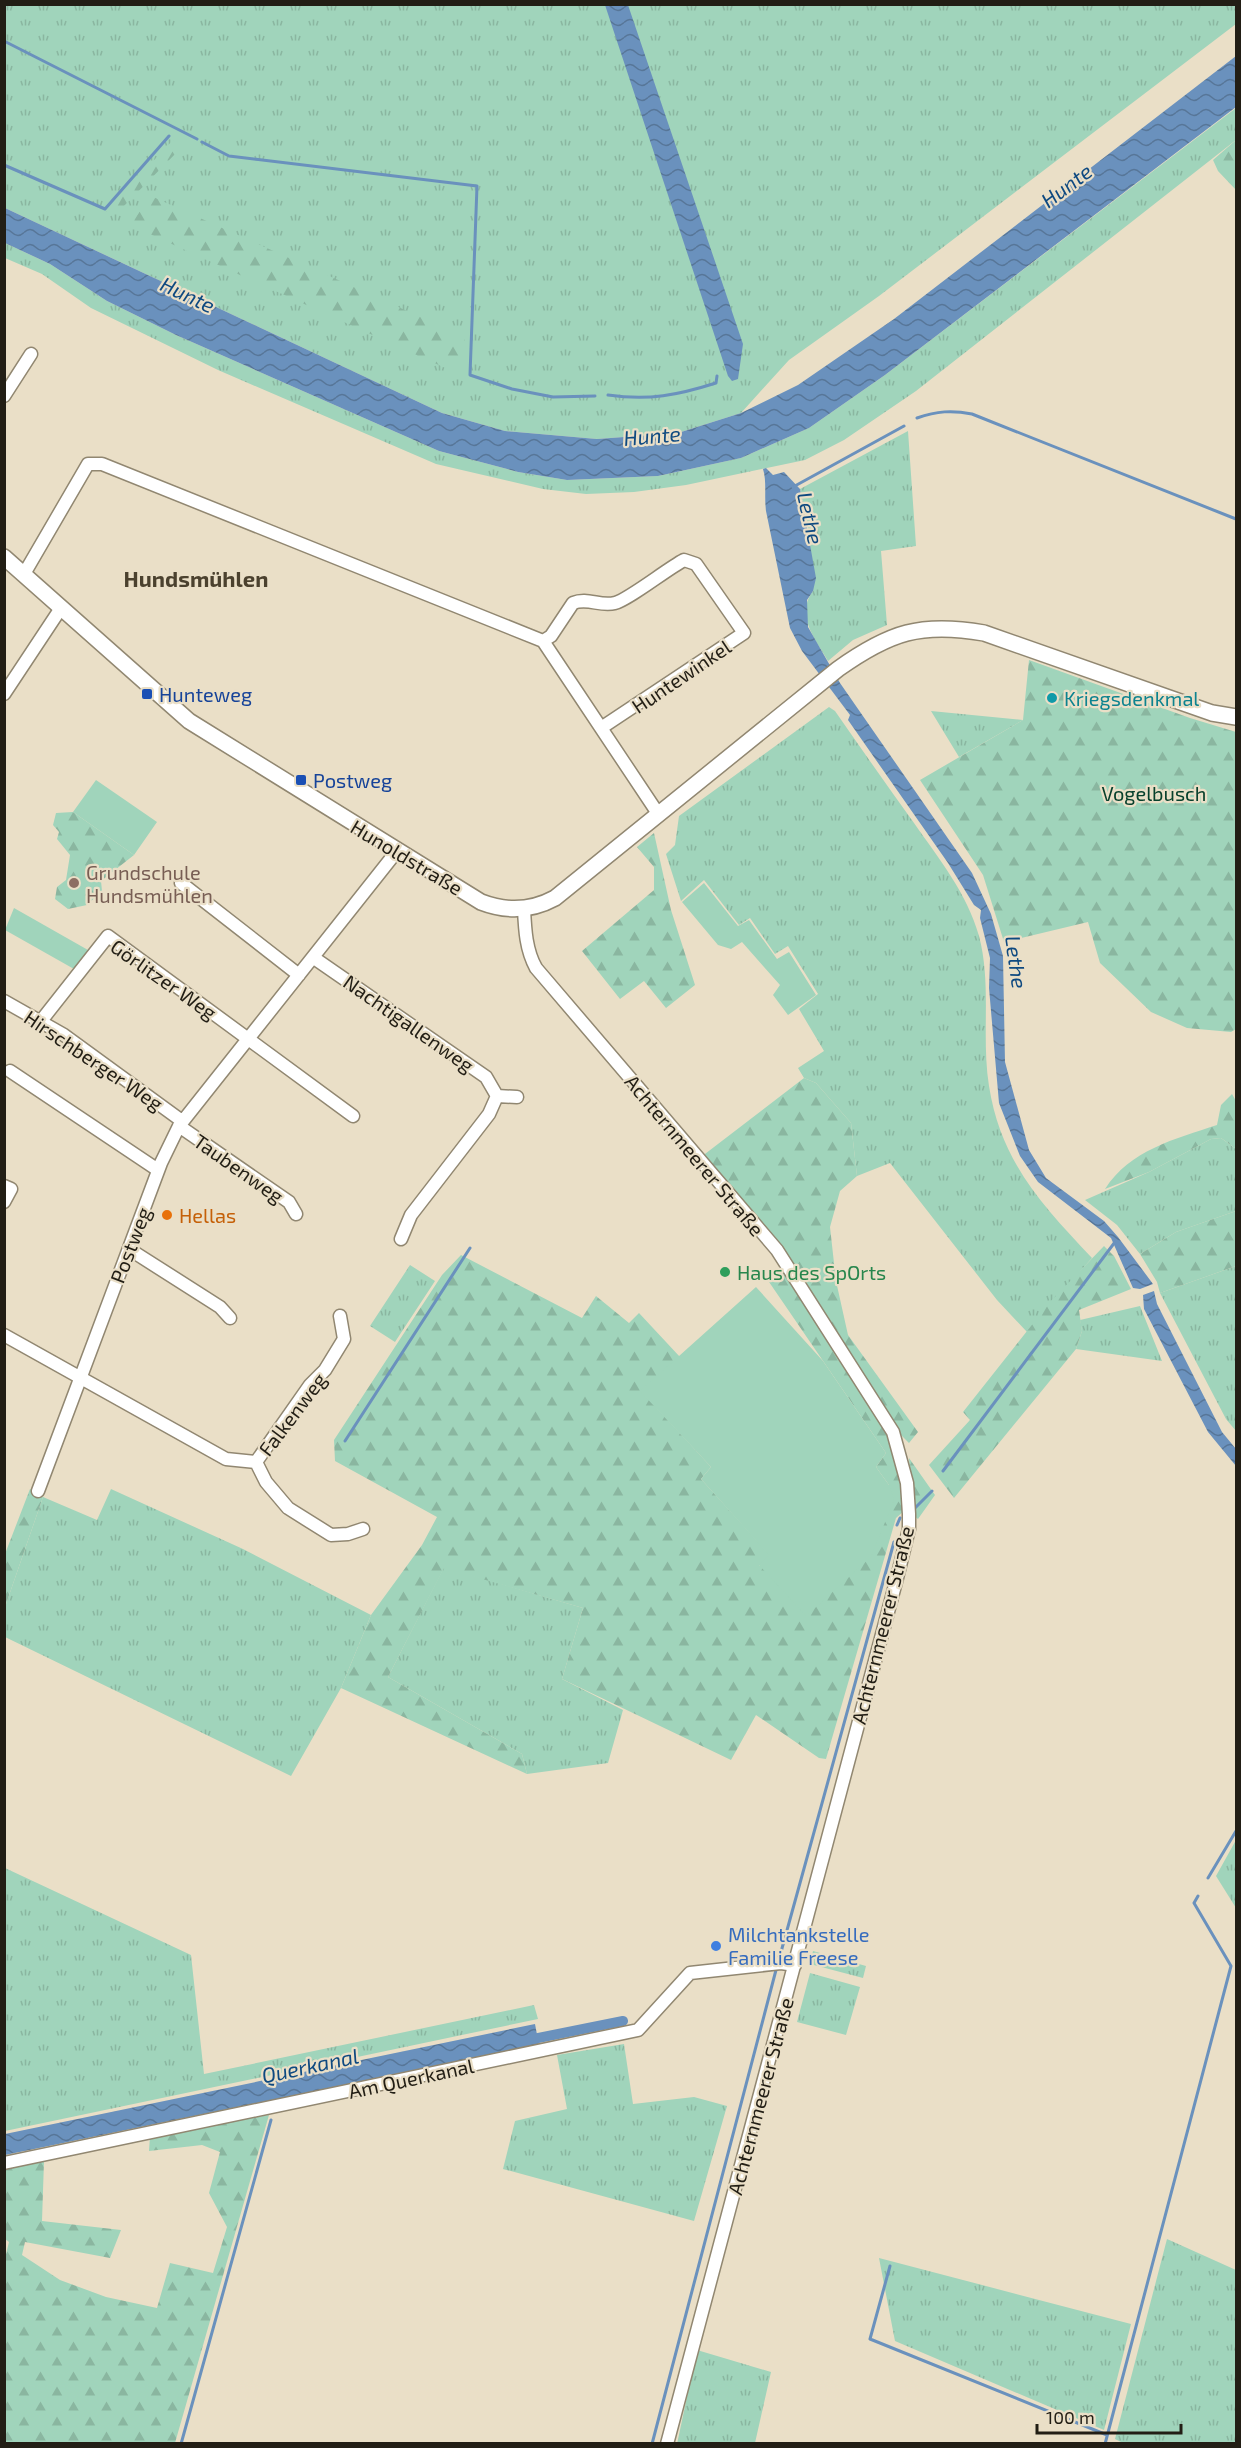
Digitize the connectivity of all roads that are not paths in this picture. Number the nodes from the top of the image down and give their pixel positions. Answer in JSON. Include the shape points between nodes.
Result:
{"nodes":[{"id":1,"x":31,"y":354,"type":"dead end"},
{"id":2,"x":4,"y":396,"type":"edge"},
{"id":3,"x":4,"y":557,"type":"edge"},
{"id":4,"x":24,"y":574,"type":"junction"},
{"id":5,"x":61,"y":608,"type":"junction"},
{"id":6,"x":543,"y":641,"type":"junction"},
{"id":7,"x":4,"y":694,"type":"edge"},
{"id":8,"x":1236,"y":717,"type":"edge"},
{"id":9,"x":601,"y":729,"type":"junction"},
{"id":10,"x":659,"y":815,"type":"junction"},
{"id":11,"x":397,"y":851,"type":"junction"},
{"id":12,"x":182,"y":883,"type":"dead end"},
{"id":13,"x":524,"y":909,"type":"junction"},
{"id":14,"x":314,"y":958,"type":"junction"},
{"id":15,"x":299,"y":975,"type":"junction"},
{"id":16,"x":5,"y":1001,"type":"edge"},
{"id":17,"x":41,"y":1021,"type":"junction"},
{"id":18,"x":249,"y":1038,"type":"junction"},
{"id":19,"x":10,"y":1071,"type":"dead end"},
{"id":20,"x":497,"y":1096,"type":"junction"},
{"id":21,"x":517,"y":1097,"type":"dead end"},
{"id":22,"x":352,"y":1116,"type":"dead end"},
{"id":23,"x":180,"y":1123,"type":"junction"},
{"id":24,"x":158,"y":1170,"type":"junction"},
{"id":25,"x":4,"y":1186,"type":"edge"},
{"id":26,"x":4,"y":1202,"type":"edge"},
{"id":27,"x":296,"y":1214,"type":"dead end"},
{"id":28,"x":400,"y":1239,"type":"dead end"},
{"id":29,"x":129,"y":1249,"type":"junction"},
{"id":30,"x":340,"y":1316,"type":"dead end"},
{"id":31,"x":230,"y":1318,"type":"dead end"},
{"id":32,"x":4,"y":1335,"type":"edge"},
{"id":33,"x":80,"y":1377,"type":"junction"},
{"id":34,"x":256,"y":1462,"type":"junction"},
{"id":35,"x":38,"y":1491,"type":"dead end"},
{"id":36,"x":363,"y":1529,"type":"dead end"},
{"id":37,"x":795,"y":1965,"type":"junction"},
{"id":38,"x":4,"y":2163,"type":"edge"},
{"id":39,"x":667,"y":2444,"type":"edge"}],
"edges":[{"from":1,"to":2,"type":"street"},
{"from":3,"to":4,"type":"street","name":"Hunoldstraße"},
{"from":4,"to":5,"type":"street","name":"Hunoldstraße"},
{"from":4,"to":6,"type":"street","via":[[88,464],[102,464]]},
{"from":5,"to":7,"type":"street"},
{"from":5,"to":11,"type":"street","name":"Hunoldstraße","via":[[189,721]]},
{"from":6,"to":9,"type":"street"},
{"from":6,"to":9,"type":"street","name":"Huntewinkel","via":[[551,636],[573,603],[617,603],[684,560],[696,564],[744,633]]},
{"from":8,"to":10,"type":"street","name":"Hunoldstraße","via":[[1212,713],[1012,642],[950,628],[908,631],[838,669]]},
{"from":9,"to":10,"type":"street"},
{"from":10,"to":13,"type":"street","name":"Hunoldstraße","via":[[555,898]]},
{"from":11,"to":13,"type":"street","name":"Hunoldstraße","via":[[481,902],[495,908]]},
{"from":11,"to":14,"type":"street","name":"Postweg"},
{"from":12,"to":15,"type":"street"},
{"from":13,"to":37,"type":"street","name":"Achternmeerer Straße","via":[[530,958],[536,968],[777,1251],[897,1443],[907,1483],[909,1529]]},
{"from":14,"to":15,"type":"street","name":"Postweg"},
{"from":14,"to":20,"type":"street","name":"Nachtigallenweg","via":[[486,1077]]},
{"from":15,"to":18,"type":"street","name":"Postweg"},
{"from":16,"to":17,"type":"street","name":"Hirschberger Weg"},
{"from":17,"to":18,"type":"street","name":"Görlitzer Weg","via":[[108,936]]},
{"from":17,"to":23,"type":"street","name":"Hirschberger Weg"},
{"from":18,"to":22,"type":"street"},
{"from":18,"to":23,"type":"street","name":"Postweg"},
{"from":19,"to":24,"type":"street"},
{"from":20,"to":21,"type":"street"},
{"from":20,"to":28,"type":"street","via":[[489,1114],[411,1215]]},
{"from":23,"to":24,"type":"street","name":"Postweg"},
{"from":23,"to":27,"type":"street","name":"Taubenweg","via":[[289,1202]]},
{"from":24,"to":29,"type":"street","name":"Postweg"},
{"from":25,"to":26,"type":"street","via":[[11,1190]]},
{"from":29,"to":31,"type":"street","via":[[220,1307]]},
{"from":29,"to":33,"type":"street","name":"Postweg"},
{"from":30,"to":34,"type":"street","name":"Falkenweg","via":[[344,1339]]},
{"from":32,"to":33,"type":"street","name":"Falkenweg"},
{"from":33,"to":34,"type":"street","name":"Falkenweg","via":[[226,1459]]},
{"from":33,"to":35,"type":"street","name":"Postweg"},
{"from":34,"to":36,"type":"street","via":[[266,1482],[288,1508],[331,1535]]},
{"from":37,"to":38,"type":"street","name":"Am Querkanal","via":[[781,1963],[690,1973],[638,2030]]},
{"from":37,"to":39,"type":"street","name":"Achternmeerer Straße"}]}
